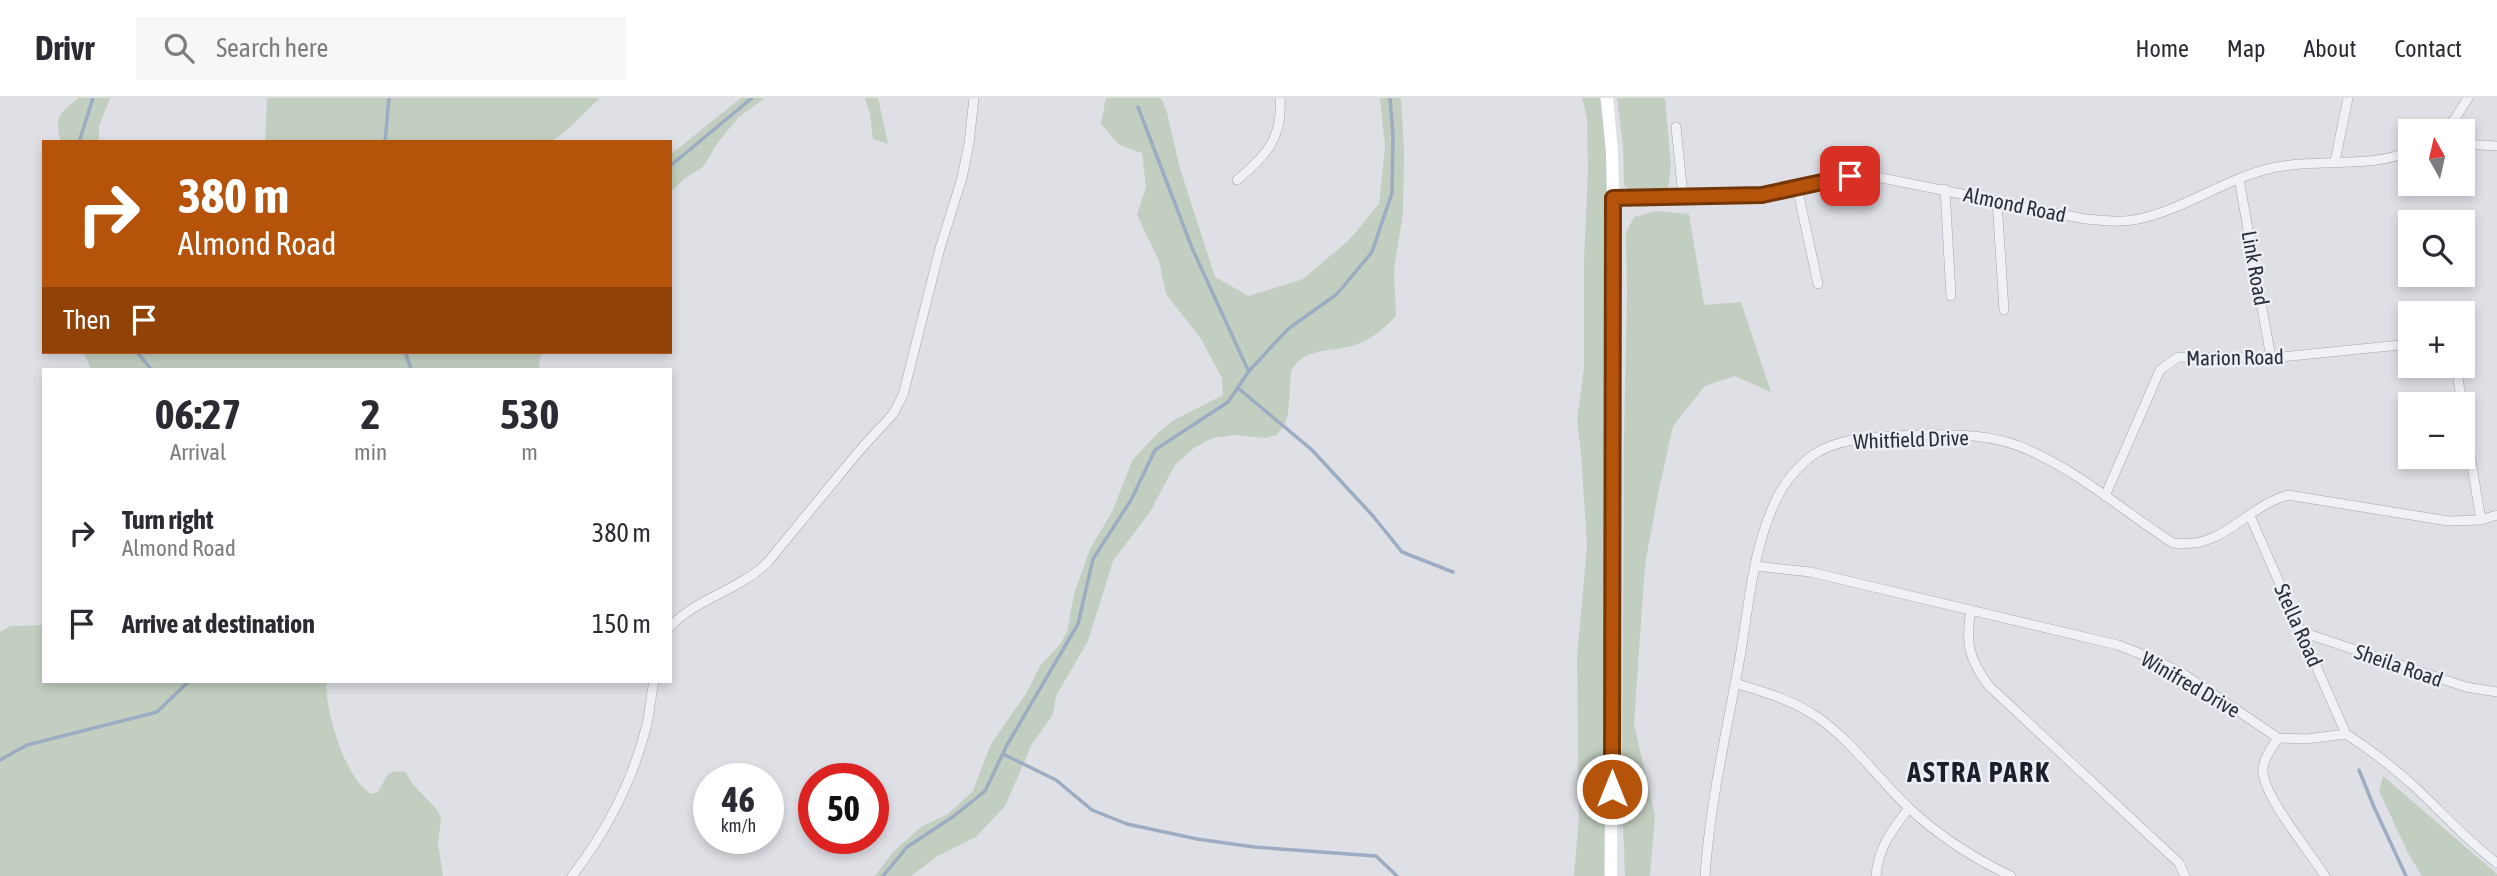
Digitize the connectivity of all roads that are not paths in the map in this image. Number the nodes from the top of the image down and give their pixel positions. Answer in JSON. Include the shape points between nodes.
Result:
{"nodes":[{"id":1,"x":974,"y":98,"type":"edge"},
{"id":2,"x":1280,"y":98,"type":"edge"},
{"id":3,"x":1607,"y":98,"type":"edge"},
{"id":4,"x":2348,"y":98,"type":"edge"},
{"id":5,"x":2468,"y":98,"type":"edge"},
{"id":6,"x":2455,"y":119,"type":"edge"},
{"id":7,"x":1676,"y":127,"type":"dead end"},
{"id":8,"x":2475,"y":145,"type":"edge"},
{"id":9,"x":2497,"y":146,"type":"edge"},
{"id":10,"x":2398,"y":155,"type":"edge"},
{"id":11,"x":2335,"y":161,"type":"junction"},
{"id":12,"x":2239,"y":179,"type":"junction"},
{"id":13,"x":1237,"y":180,"type":"dead end"},
{"id":14,"x":1797,"y":187,"type":"junction"},
{"id":15,"x":1945,"y":189,"type":"junction"},
{"id":16,"x":1683,"y":196,"type":"junction"},
{"id":17,"x":1613,"y":198,"type":"junction"},
{"id":18,"x":1997,"y":200,"type":"junction"},
{"id":19,"x":1818,"y":284,"type":"dead end"},
{"id":20,"x":1951,"y":296,"type":"dead end"},
{"id":21,"x":2004,"y":310,"type":"dead end"},
{"id":22,"x":2398,"y":345,"type":"edge"},
{"id":23,"x":2271,"y":358,"type":"junction"},
{"id":24,"x":2472,"y":469,"type":"edge"},
{"id":25,"x":2105,"y":496,"type":"junction"},
{"id":26,"x":2250,"y":516,"type":"junction"},
{"id":27,"x":2496,"y":519,"type":"edge"},
{"id":28,"x":2481,"y":520,"type":"junction"},
{"id":29,"x":1756,"y":566,"type":"junction"},
{"id":30,"x":1971,"y":610,"type":"junction"},
{"id":31,"x":672,"y":625,"type":"edge"},
{"id":32,"x":2302,"y":632,"type":"junction"},
{"id":33,"x":654,"y":683,"type":"edge"},
{"id":34,"x":1735,"y":683,"type":"junction"},
{"id":35,"x":2497,"y":692,"type":"edge"},
{"id":36,"x":2346,"y":734,"type":"junction"},
{"id":37,"x":2278,"y":738,"type":"junction"},
{"id":38,"x":1909,"y":808,"type":"junction"},
{"id":39,"x":2497,"y":863,"type":"edge"},
{"id":40,"x":572,"y":876,"type":"edge"},
{"id":41,"x":1611,"y":876,"type":"edge"},
{"id":42,"x":1706,"y":876,"type":"edge"},
{"id":43,"x":1876,"y":876,"type":"edge"},
{"id":44,"x":2011,"y":876,"type":"edge"},
{"id":45,"x":2185,"y":876,"type":"edge"},
{"id":46,"x":2325,"y":876,"type":"edge"}],
"edges":[{"from":1,"to":31,"type":"street","via":[[957,198],[897,408],[754,576]]},
{"from":2,"to":13,"type":"street","via":[[1277,134],[1259,161]]},
{"from":3,"to":17,"type":"main road"},
{"from":4,"to":11,"type":"street"},
{"from":5,"to":6,"type":"street"},
{"from":7,"to":16,"type":"street"},
{"from":8,"to":9,"type":"street"},
{"from":10,"to":11,"type":"street","name":"Almond Road"},
{"from":11,"to":12,"type":"street","name":"Almond Road","via":[[2280,166]]},
{"from":12,"to":18,"type":"street","name":"Almond Road","via":[[2161,212],[2108,222]]},
{"from":12,"to":23,"type":"street","name":"Link Road"},
{"from":14,"to":15,"type":"street","name":"Almond Road","via":[[1872,176]]},
{"from":14,"to":16,"type":"street","name":"Almond Road","via":[[1762,195]]},
{"from":14,"to":19,"type":"street"},
{"from":15,"to":18,"type":"street","name":"Almond Road"},
{"from":15,"to":20,"type":"street"},
{"from":16,"to":17,"type":"street","name":"Almond Road"},
{"from":17,"to":41,"type":"main road"},
{"from":18,"to":21,"type":"street"},
{"from":22,"to":23,"type":"street","name":"Marion Road"},
{"from":23,"to":25,"type":"street","name":"Marion Road","via":[[2187,356],[2169,361],[2160,370]]},
{"from":24,"to":28,"type":"street"},
{"from":25,"to":26,"type":"street","name":"Whitfield Drive","via":[[2173,543],[2211,540]]},
{"from":25,"to":29,"type":"street","name":"Whitfield Drive","via":[[2031,451],[2001,440],[1935,435],[1861,439],[1831,446],[1811,457],[1791,477],[1769,516]]},
{"from":26,"to":28,"type":"street","name":"Whitfield Drive","via":[[2267,502],[2288,495],[2448,521]]},
{"from":26,"to":32,"type":"street","name":"Stella Road"},
{"from":27,"to":28,"type":"street","name":"Whitfield Drive"},
{"from":29,"to":30,"type":"street","name":"Winifred Drive","via":[[1810,572]]},
{"from":29,"to":34,"type":"street","name":"Whitfield Drive"},
{"from":30,"to":37,"type":"street","name":"Winifred Drive","via":[[2118,645],[2156,660]]},
{"from":30,"to":45,"type":"street","via":[[1970,656],[1989,686],[2179,863]]},
{"from":32,"to":35,"type":"street","name":"Sheila Road","via":[[2466,687]]},
{"from":32,"to":36,"type":"street","name":"Stella Road"},
{"from":33,"to":40,"type":"street","via":[[646,727],[619,802],[603,834]]},
{"from":34,"to":38,"type":"street","via":[[1785,699],[1826,723]]},
{"from":34,"to":42,"type":"street","name":"Whitfield Drive"},
{"from":36,"to":37,"type":"street"},
{"from":36,"to":39,"type":"street","via":[[2416,788]]},
{"from":37,"to":46,"type":"street","via":[[2263,767],[2264,778]]},
{"from":38,"to":43,"type":"street","via":[[1883,845]]},
{"from":38,"to":44,"type":"street","via":[[1952,845]]}]}
